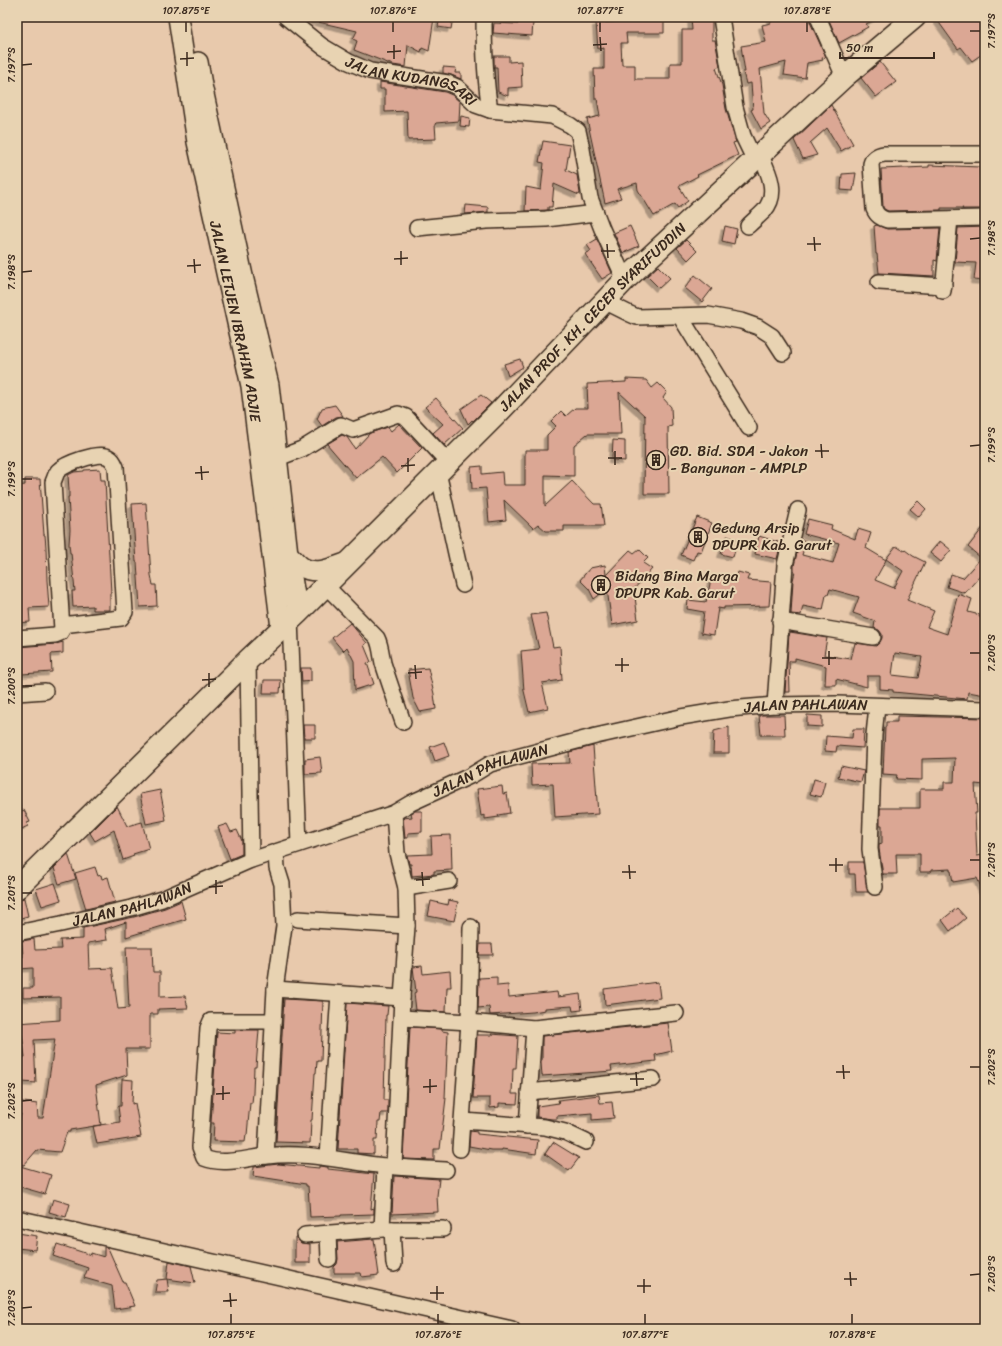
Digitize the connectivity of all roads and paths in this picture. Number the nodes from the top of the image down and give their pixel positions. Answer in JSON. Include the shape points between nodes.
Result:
{"nodes":[{"id":1,"x":178,"y":17,"type":"edge"},
{"id":2,"x":191,"y":17,"type":"edge"},
{"id":3,"x":286,"y":17,"type":"edge"},
{"id":4,"x":484,"y":17,"type":"edge"},
{"id":5,"x":721,"y":17,"type":"edge"},
{"id":6,"x":818,"y":17,"type":"edge"},
{"id":7,"x":916,"y":17,"type":"edge"},
{"id":8,"x":844,"y":77,"type":"junction"},
{"id":9,"x":490,"y":110,"type":"junction"},
{"id":10,"x":985,"y":154,"type":"edge"},
{"id":11,"x":758,"y":158,"type":"junction"},
{"id":12,"x":596,"y":213,"type":"junction"},
{"id":13,"x":985,"y":218,"type":"edge"},
{"id":14,"x":950,"y":219,"type":"junction"},
{"id":15,"x":748,"y":226,"type":"dead end"},
{"id":16,"x":417,"y":228,"type":"dead end"},
{"id":17,"x":626,"y":280,"type":"junction"},
{"id":18,"x":879,"y":282,"type":"dead end"},
{"id":19,"x":606,"y":302,"type":"junction"},
{"id":20,"x":680,"y":316,"type":"junction"},
{"id":21,"x":783,"y":354,"type":"dead end"},
{"id":22,"x":749,"y":428,"type":"dead end"},
{"id":23,"x":278,"y":458,"type":"junction"},
{"id":24,"x":443,"y":467,"type":"junction"},
{"id":25,"x":798,"y":510,"type":"dead end"},
{"id":26,"x":288,"y":554,"type":"junction"},
{"id":27,"x":348,"y":562,"type":"junction"},
{"id":28,"x":463,"y":584,"type":"dead end"},
{"id":29,"x":325,"y":585,"type":"junction"},
{"id":30,"x":290,"y":620,"type":"junction"},
{"id":31,"x":780,"y":621,"type":"junction"},
{"id":32,"x":62,"y":625,"type":"junction"},
{"id":33,"x":873,"y":637,"type":"dead end"},
{"id":34,"x":17,"y":638,"type":"edge"},
{"id":35,"x":248,"y":660,"type":"junction"},
{"id":36,"x":45,"y":691,"type":"dead end"},
{"id":37,"x":17,"y":693,"type":"edge"},
{"id":38,"x":775,"y":705,"type":"junction"},
{"id":39,"x":877,"y":706,"type":"junction"},
{"id":40,"x":985,"y":710,"type":"edge"},
{"id":41,"x":403,"y":722,"type":"dead end"},
{"id":42,"x":394,"y":813,"type":"junction"},
{"id":43,"x":298,"y":844,"type":"junction"},
{"id":44,"x":276,"y":852,"type":"junction"},
{"id":45,"x":252,"y":860,"type":"junction"},
{"id":46,"x":19,"y":881,"type":"edge"},
{"id":47,"x":450,"y":882,"type":"dead end"},
{"id":48,"x":875,"y":887,"type":"dead end"},
{"id":49,"x":406,"y":888,"type":"junction"},
{"id":50,"x":298,"y":919,"type":"dead end"},
{"id":51,"x":407,"y":926,"type":"junction"},
{"id":52,"x":471,"y":927,"type":"dead end"},
{"id":53,"x":17,"y":932,"type":"edge"},
{"id":54,"x":276,"y":989,"type":"junction"},
{"id":55,"x":339,"y":994,"type":"junction"},
{"id":56,"x":402,"y":998,"type":"junction"},
{"id":57,"x":676,"y":1013,"type":"dead end"},
{"id":58,"x":402,"y":1018,"type":"junction"},
{"id":59,"x":274,"y":1021,"type":"junction"},
{"id":60,"x":469,"y":1022,"type":"junction"},
{"id":61,"x":534,"y":1028,"type":"junction"},
{"id":62,"x":653,"y":1079,"type":"dead end"},
{"id":63,"x":529,"y":1092,"type":"junction"},
{"id":64,"x":463,"y":1121,"type":"junction"},
{"id":65,"x":527,"y":1126,"type":"junction"},
{"id":66,"x":586,"y":1142,"type":"dead end"},
{"id":67,"x":460,"y":1149,"type":"dead end"},
{"id":68,"x":266,"y":1156,"type":"junction"},
{"id":69,"x":328,"y":1157,"type":"junction"},
{"id":70,"x":390,"y":1166,"type":"junction"},
{"id":71,"x":446,"y":1170,"type":"dead end"},
{"id":72,"x":17,"y":1218,"type":"edge"},
{"id":73,"x":387,"y":1229,"type":"junction"},
{"id":74,"x":443,"y":1229,"type":"dead end"},
{"id":75,"x":328,"y":1233,"type":"junction"},
{"id":76,"x":305,"y":1235,"type":"dead end"},
{"id":77,"x":329,"y":1259,"type":"dead end"},
{"id":78,"x":394,"y":1264,"type":"dead end"},
{"id":79,"x":512,"y":1329,"type":"edge"}],
"edges":[{"from":1,"to":30,"type":"street","name":"JALAN LETJEN IBRAHIM ADJIE","via":[[198,142],[251,386]]},
{"from":2,"to":23,"type":"street","name":"JALAN LETJEN IBRAHIM ADJIE","via":[[202,85],[269,385]]},
{"from":3,"to":9,"type":"street","name":"JALAN KUDANGSARI","via":[[322,46],[349,62],[370,71],[448,83],[457,87],[476,105]]},
{"from":4,"to":9,"type":"street","via":[[486,88]]},
{"from":5,"to":11,"type":"street","via":[[735,107],[743,136]]},
{"from":6,"to":8,"type":"street"},
{"from":7,"to":8,"type":"main road","name":"JALAN PROF. KH. CECEP SYARIFUDDIN"},
{"from":8,"to":11,"type":"main road","name":"JALAN PROF. KH. CECEP SYARIFUDDIN"},
{"from":9,"to":12,"type":"street","name":"JALAN KUDANGSARI","via":[[552,116],[578,132],[590,198]]},
{"from":10,"to":14,"type":"street","via":[[880,154],[873,159],[871,164],[874,209],[881,218]]},
{"from":11,"to":15,"type":"street","via":[[770,176],[771,197],[764,211]]},
{"from":11,"to":17,"type":"main road","name":"JALAN PROF. KH. CECEP SYARIFUDDIN"},
{"from":12,"to":16,"type":"street"},
{"from":12,"to":17,"type":"street","name":"JALAN KUDANGSARI"},
{"from":13,"to":14,"type":"street"},
{"from":14,"to":18,"type":"street","via":[[943,288]]},
{"from":17,"to":19,"type":"main road","name":"JALAN PROF. KH. CECEP SYARIFUDDIN"},
{"from":19,"to":20,"type":"street","via":[[637,316]]},
{"from":19,"to":24,"type":"main road","name":"JALAN PROF. KH. CECEP SYARIFUDDIN"},
{"from":20,"to":21,"type":"street","via":[[725,317],[758,327],[772,336]]},
{"from":20,"to":22,"type":"street"},
{"from":23,"to":24,"type":"street","via":[[302,449],[341,425],[353,430],[398,414],[406,417]]},
{"from":23,"to":26,"type":"street","name":"JALAN LETJEN IBRAHIM ADJIE"},
{"from":24,"to":27,"type":"main road","name":"JALAN PROF. KH. CECEP SYARIFUDDIN"},
{"from":24,"to":28,"type":"street"},
{"from":25,"to":31,"type":"street","via":[[785,565]]},
{"from":26,"to":27,"type":"street","via":[[303,568],[315,571]]},
{"from":26,"to":30,"type":"street","name":"JALAN LETJEN IBRAHIM ADJIE"},
{"from":27,"to":29,"type":"main road","name":"JALAN PROF. KH. CECEP SYARIFUDDIN"},
{"from":29,"to":30,"type":"main road","name":"JALAN PROF. KH. CECEP SYARIFUDDIN"},
{"from":29,"to":41,"type":"street","via":[[377,638]]},
{"from":30,"to":35,"type":"main road","name":"JALAN PROF. KH. CECEP SYARIFUDDIN"},
{"from":30,"to":43,"type":"street"},
{"from":31,"to":33,"type":"street"},
{"from":31,"to":38,"type":"street"},
{"from":32,"to":32,"type":"street","via":[[53,482],[58,471],[67,465],[78,460],[104,456],[113,460],[116,467],[125,612],[120,618]]},
{"from":32,"to":34,"type":"street","via":[[60,633],[54,635]]},
{"from":35,"to":45,"type":"street"},
{"from":35,"to":46,"type":"main road","name":"JALAN PROF. KH. CECEP SYARIFUDDIN"},
{"from":36,"to":37,"type":"street"},
{"from":38,"to":39,"type":"street","name":"JALAN PAHLAWAN"},
{"from":38,"to":42,"type":"street","name":"JALAN PAHLAWAN","via":[[681,717],[508,758],[415,800]]},
{"from":39,"to":40,"type":"street","name":"JALAN PAHLAWAN"},
{"from":39,"to":48,"type":"street","via":[[870,808],[870,849]]},
{"from":42,"to":43,"type":"street","name":"JALAN PAHLAWAN"},
{"from":42,"to":49,"type":"street","via":[[397,853]]},
{"from":43,"to":44,"type":"street","name":"JALAN PAHLAWAN"},
{"from":44,"to":45,"type":"street","name":"JALAN PAHLAWAN"},
{"from":44,"to":54,"type":"street","via":[[282,884],[284,926]]},
{"from":45,"to":53,"type":"street","name":"JALAN PAHLAWAN","via":[[162,899]]},
{"from":47,"to":49,"type":"street"},
{"from":49,"to":51,"type":"street"},
{"from":50,"to":51,"type":"street"},
{"from":51,"to":56,"type":"street"},
{"from":52,"to":60,"type":"street"},
{"from":54,"to":55,"type":"street"},
{"from":54,"to":59,"type":"street"},
{"from":55,"to":56,"type":"street"},
{"from":55,"to":69,"type":"street"},
{"from":56,"to":58,"type":"street"},
{"from":57,"to":61,"type":"street"},
{"from":58,"to":60,"type":"street"},
{"from":58,"to":70,"type":"street"},
{"from":59,"to":68,"type":"street"},
{"from":59,"to":68,"type":"street","via":[[211,1021],[208,1028],[200,1147],[204,1158],[209,1160],[233,1161]]},
{"from":60,"to":61,"type":"street"},
{"from":60,"to":64,"type":"street"},
{"from":61,"to":63,"type":"street"},
{"from":62,"to":63,"type":"street"},
{"from":63,"to":65,"type":"street"},
{"from":64,"to":65,"type":"street"},
{"from":64,"to":67,"type":"street"},
{"from":65,"to":66,"type":"street","via":[[565,1132]]},
{"from":68,"to":69,"type":"street"},
{"from":69,"to":70,"type":"street"},
{"from":70,"to":71,"type":"street"},
{"from":70,"to":73,"type":"street"},
{"from":72,"to":79,"type":"street"},
{"from":73,"to":74,"type":"street"},
{"from":73,"to":75,"type":"street"},
{"from":73,"to":78,"type":"street"},
{"from":75,"to":76,"type":"street"},
{"from":75,"to":77,"type":"street"}]}
